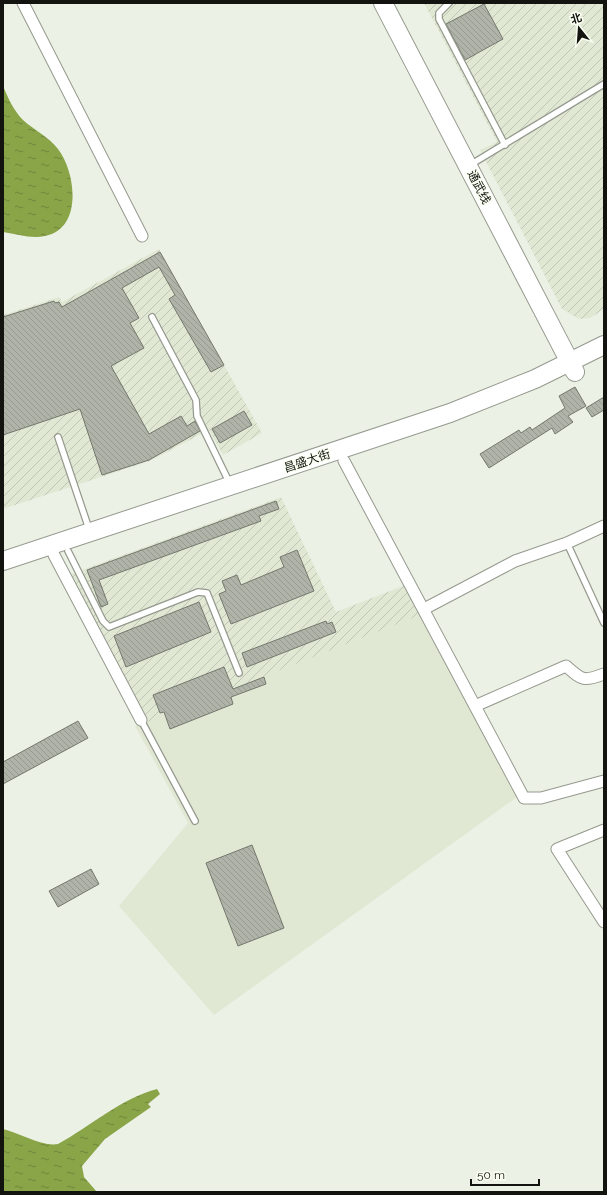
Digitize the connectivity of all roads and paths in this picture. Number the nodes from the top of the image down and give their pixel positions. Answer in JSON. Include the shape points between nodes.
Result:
{"nodes":[{"id":1,"x":23,"y":3,"type":"edge"},
{"id":2,"x":383,"y":3,"type":"edge"},
{"id":3,"x":449,"y":3,"type":"edge"},
{"id":4,"x":604,"y":84,"type":"edge"},
{"id":5,"x":505,"y":144,"type":"junction"},
{"id":6,"x":468,"y":166,"type":"junction"},
{"id":7,"x":142,"y":236,"type":"dead end"},
{"id":8,"x":152,"y":317,"type":"dead end"},
{"id":9,"x":604,"y":345,"type":"edge"},
{"id":10,"x":604,"y":357,"type":"edge"},
{"id":11,"x":572,"y":367,"type":"junction"},
{"id":12,"x":58,"y":437,"type":"dead end"},
{"id":13,"x":344,"y":461,"type":"junction"},
{"id":14,"x":231,"y":486,"type":"junction"},
{"id":15,"x":604,"y":526,"type":"edge"},
{"id":16,"x":90,"y":532,"type":"junction"},
{"id":17,"x":567,"y":543,"type":"junction"},
{"id":18,"x":61,"y":553,"type":"junction"},
{"id":19,"x":3,"y":561,"type":"edge"},
{"id":20,"x":3,"y":572,"type":"edge"},
{"id":21,"x":424,"y":608,"type":"junction"},
{"id":22,"x":604,"y":623,"type":"edge"},
{"id":23,"x":239,"y":673,"type":"dead end"},
{"id":24,"x":604,"y":674,"type":"edge"},
{"id":25,"x":475,"y":706,"type":"junction"},
{"id":26,"x":141,"y":720,"type":"joint"},
{"id":27,"x":604,"y":781,"type":"edge"},
{"id":28,"x":195,"y":821,"type":"dead end"},
{"id":29,"x":604,"y":830,"type":"edge"},
{"id":30,"x":603,"y":917,"type":"edge"}],
"edges":[{"from":1,"to":7,"type":"street"},
{"from":2,"to":6,"type":"highway","name":"通武线"},
{"from":3,"to":5,"type":"lane","via":[[439,13],[438,18]]},
{"from":4,"to":5,"type":"lane"},
{"from":5,"to":6,"type":"lane"},
{"from":6,"to":11,"type":"highway","name":"通武线"},
{"from":8,"to":14,"type":"lane","via":[[196,400],[197,416]]},
{"from":9,"to":11,"type":"highway","name":"昌盛大街"},
{"from":10,"to":11,"type":"highway","name":"昌盛大街"},
{"from":11,"to":13,"type":"highway","name":"昌盛大街","via":[[507,403]]},
{"from":11,"to":14,"type":"highway","name":"昌盛大街","via":[[450,413]]},
{"from":12,"to":16,"type":"lane"},
{"from":13,"to":18,"type":"highway","name":"昌盛大街"},
{"from":13,"to":21,"type":"street"},
{"from":14,"to":16,"type":"highway","name":"昌盛大街"},
{"from":15,"to":17,"type":"street"},
{"from":16,"to":19,"type":"highway","name":"昌盛大街"},
{"from":17,"to":21,"type":"street","via":[[515,561]]},
{"from":17,"to":22,"type":"lane"},
{"from":18,"to":20,"type":"highway","name":"昌盛大街"},
{"from":18,"to":23,"type":"lane","via":[[109,627],[198,592],[207,593]]},
{"from":18,"to":26,"type":"street"},
{"from":21,"to":25,"type":"street"},
{"from":24,"to":25,"type":"street","via":[[584,680],[566,666]]},
{"from":25,"to":27,"type":"street","via":[[524,798],[541,798]]},
{"from":26,"to":28,"type":"lane"},
{"from":29,"to":30,"type":"street","via":[[557,849]]}]}
